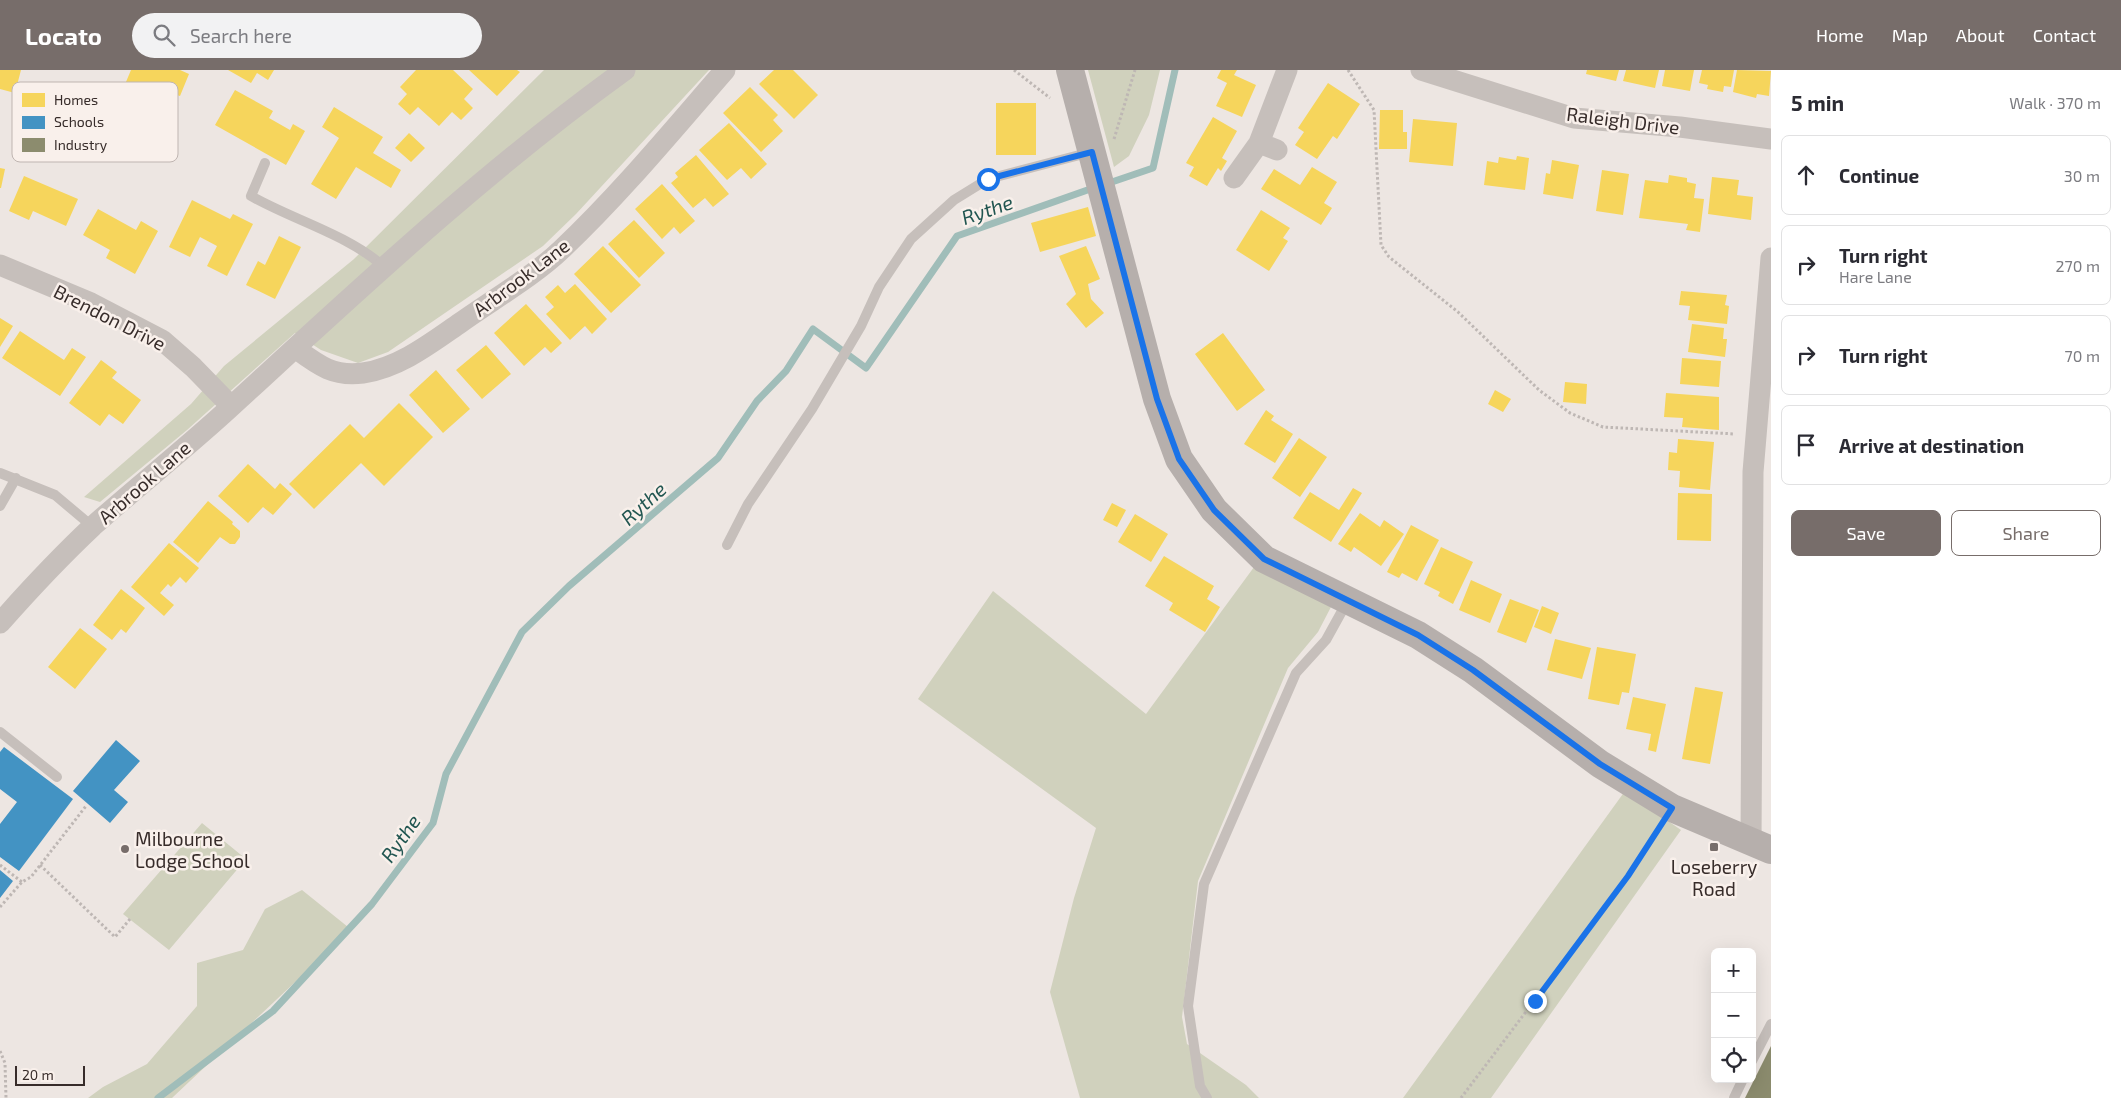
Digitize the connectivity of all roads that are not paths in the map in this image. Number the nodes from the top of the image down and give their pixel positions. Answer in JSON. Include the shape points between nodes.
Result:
{"nodes":[{"id":1,"x":725,"y":70,"type":"edge"},
{"id":2,"x":1070,"y":70,"type":"edge"},
{"id":3,"x":1287,"y":70,"type":"edge"},
{"id":4,"x":1421,"y":70,"type":"edge"},
{"id":5,"x":618,"y":72,"type":"edge"},
{"id":6,"x":1771,"y":139,"type":"edge"},
{"id":7,"x":1093,"y":156,"type":"junction"},
{"id":8,"x":265,"y":163,"type":"dead end"},
{"id":9,"x":1234,"y":178,"type":"dead end"},
{"id":10,"x":1771,"y":258,"type":"edge"},
{"id":11,"x":0,"y":265,"type":"edge"},
{"id":12,"x":384,"y":267,"type":"junction"},
{"id":13,"x":295,"y":348,"type":"junction"},
{"id":14,"x":231,"y":406,"type":"junction"},
{"id":15,"x":0,"y":473,"type":"edge"},
{"id":16,"x":16,"y":478,"type":"junction"},
{"id":17,"x":0,"y":506,"type":"edge"},
{"id":18,"x":93,"y":526,"type":"junction"},
{"id":19,"x":727,"y":545,"type":"dead end"},
{"id":20,"x":1347,"y":601,"type":"junction"},
{"id":21,"x":0,"y":623,"type":"edge"},
{"id":22,"x":0,"y":732,"type":"edge"},
{"id":23,"x":57,"y":777,"type":"dead end"},
{"id":24,"x":1761,"y":847,"type":"edge"},
{"id":25,"x":1771,"y":1024,"type":"edge"},
{"id":26,"x":1756,"y":1053,"type":"edge"},
{"id":27,"x":1741,"y":1083,"type":"edge"},
{"id":28,"x":1207,"y":1098,"type":"edge"},
{"id":29,"x":1734,"y":1098,"type":"edge"}],
"edges":[{"from":1,"to":13,"type":"street","name":"Arbrook Lane","via":[[644,164],[560,251],[432,342],[393,365],[363,373],[324,370]]},
{"from":2,"to":7,"type":"street"},
{"from":3,"to":9,"type":"street","via":[[1268,147]]},
{"from":4,"to":6,"type":"street","name":"Raleigh Drive","via":[[1574,118]]},
{"from":5,"to":12,"type":"street","name":"Arbrook Lane","via":[[458,201]]},
{"from":7,"to":19,"type":"lane","via":[[988,179],[954,200],[911,238],[879,287],[812,409],[748,504]]},
{"from":7,"to":20,"type":"street","via":[[1157,399],[1179,459],[1214,510],[1264,559]]},
{"from":8,"to":12,"type":"lane","via":[[251,196],[372,256]]},
{"from":10,"to":24,"type":"street","via":[[1753,472]]},
{"from":11,"to":14,"type":"street","name":"Brendon Drive","via":[[91,303],[162,340]]},
{"from":12,"to":13,"type":"street","name":"Arbrook Lane"},
{"from":13,"to":14,"type":"street","name":"Arbrook Lane"},
{"from":14,"to":18,"type":"street","name":"Arbrook Lane"},
{"from":15,"to":16,"type":"lane"},
{"from":16,"to":17,"type":"lane"},
{"from":16,"to":18,"type":"lane","via":[[55,495]]},
{"from":18,"to":21,"type":"street","name":"Arbrook Lane","via":[[41,576]]},
{"from":20,"to":24,"type":"street","via":[[1418,635],[1473,670],[1600,764],[1672,808]]},
{"from":20,"to":28,"type":"lane","via":[[1326,640],[1296,673],[1204,884],[1188,1006],[1200,1086]]},
{"from":22,"to":23,"type":"lane"},
{"from":25,"to":26,"type":"lane"},
{"from":27,"to":29,"type":"lane"}]}
